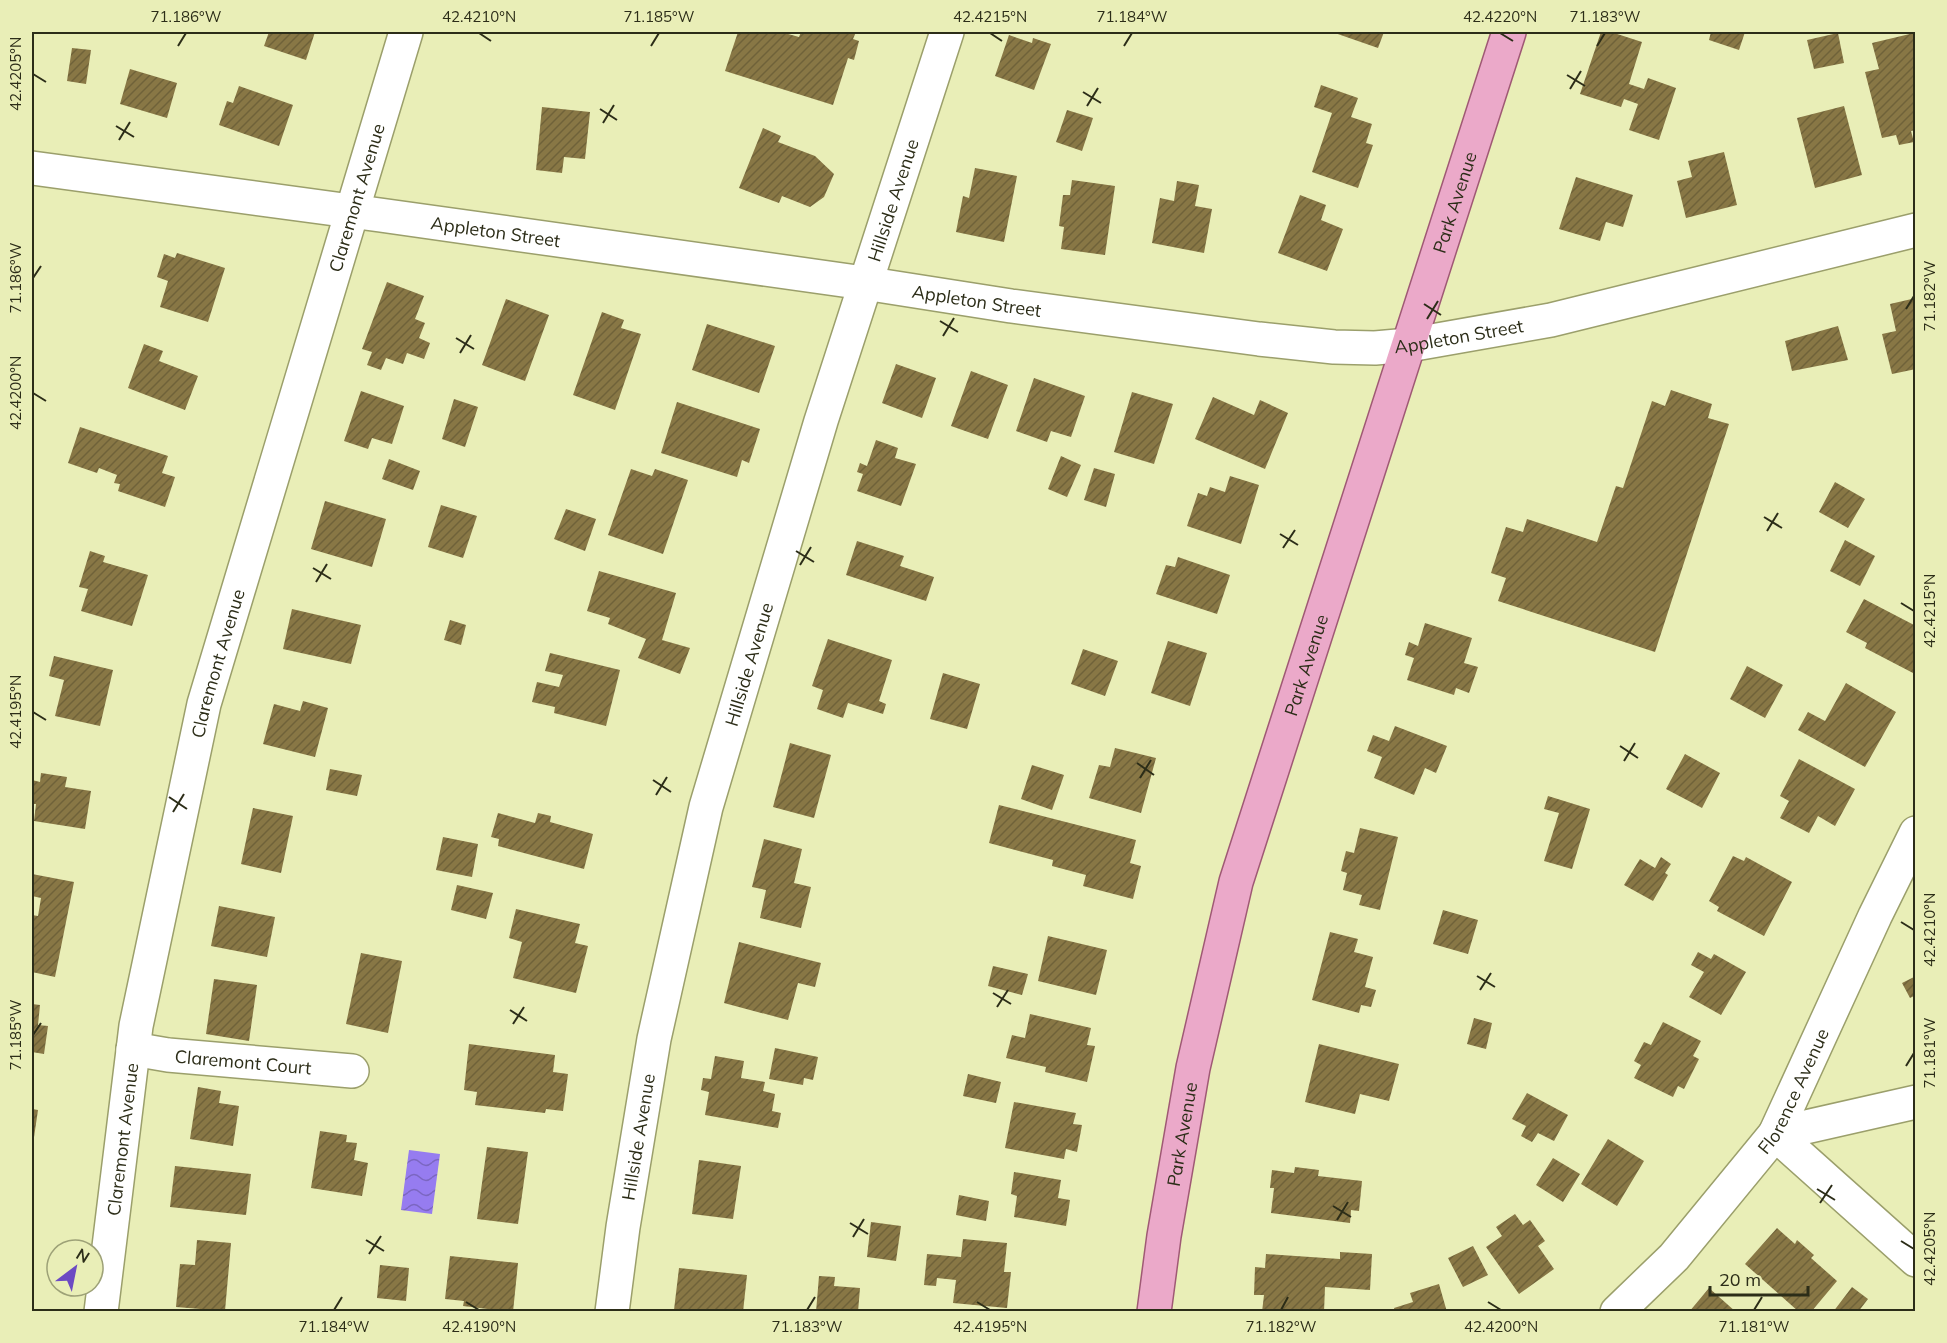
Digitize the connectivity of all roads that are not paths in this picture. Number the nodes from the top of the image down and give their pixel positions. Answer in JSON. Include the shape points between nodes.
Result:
{"nodes":[{"id":1,"x":406,"y":32,"type":"edge"},
{"id":2,"x":947,"y":32,"type":"edge"},
{"id":3,"x":1509,"y":32,"type":"edge"},
{"id":4,"x":32,"y":168,"type":"edge"},
{"id":5,"x":351,"y":211,"type":"junction"},
{"id":6,"x":1916,"y":230,"type":"edge"},
{"id":7,"x":864,"y":283,"type":"junction"},
{"id":8,"x":1409,"y":345,"type":"junction"},
{"id":9,"x":1916,"y":833,"type":"edge"},
{"id":10,"x":133,"y":1050,"type":"junction"},
{"id":11,"x":352,"y":1071,"type":"dead end"},
{"id":12,"x":1916,"y":1102,"type":"edge"},
{"id":13,"x":1775,"y":1134,"type":"junction"},
{"id":14,"x":1916,"y":1260,"type":"edge"},
{"id":15,"x":101,"y":1311,"type":"edge"},
{"id":16,"x":612,"y":1311,"type":"edge"},
{"id":17,"x":1154,"y":1311,"type":"edge"},
{"id":18,"x":1617,"y":1311,"type":"edge"}],
"edges":[{"from":1,"to":5,"type":"street","name":"Claremont Avenue"},
{"from":2,"to":7,"type":"street","name":"Hillside Avenue"},
{"from":3,"to":8,"type":"main road","name":"Park Avenue"},
{"from":4,"to":5,"type":"street","name":"Appleton Street"},
{"from":5,"to":7,"type":"street","name":"Appleton Street"},
{"from":5,"to":10,"type":"street","name":"Claremont Avenue","via":[[204,704]]},
{"from":6,"to":8,"type":"street","name":"Appleton Street","via":[[1551,320]]},
{"from":7,"to":8,"type":"street","name":"Appleton Street","via":[[1259,339],[1334,347]]},
{"from":7,"to":16,"type":"street","name":"Hillside Avenue","via":[[706,807],[654,1039]]},
{"from":8,"to":17,"type":"main road","name":"Park Avenue","via":[[1236,882],[1193,1068]]},
{"from":9,"to":13,"type":"street","name":"Florence Avenue"},
{"from":10,"to":11,"type":"street","name":"Claremont Court"},
{"from":10,"to":15,"type":"street","name":"Claremont Avenue"},
{"from":12,"to":13,"type":"street"},
{"from":13,"to":14,"type":"street"},
{"from":13,"to":18,"type":"street","name":"Florence Avenue","via":[[1674,1257]]}]}
